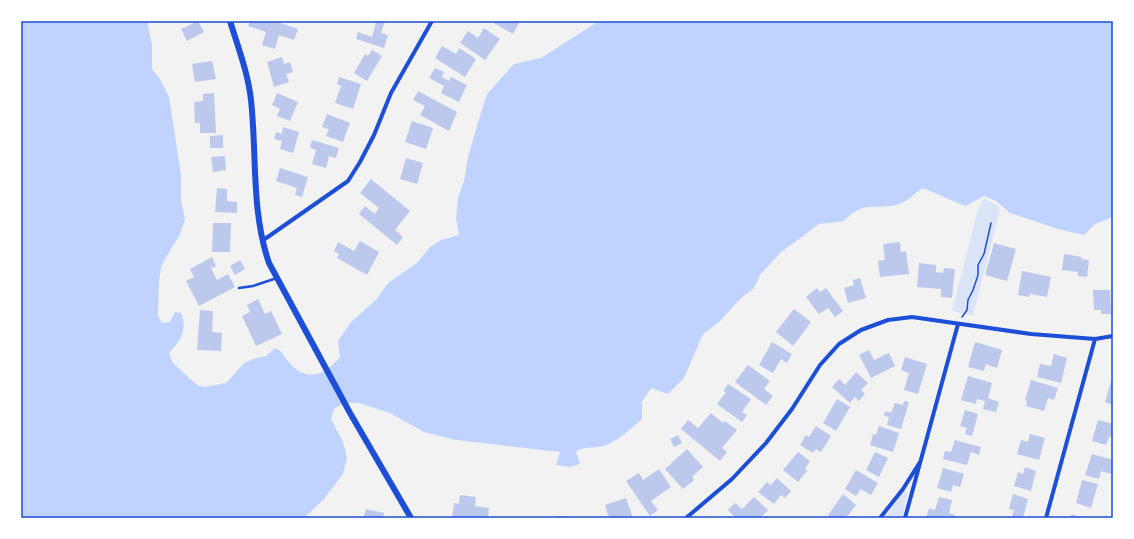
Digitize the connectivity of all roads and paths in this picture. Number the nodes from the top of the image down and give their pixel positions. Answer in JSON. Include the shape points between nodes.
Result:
{"nodes":[{"id":1,"x":230,"y":21,"type":"edge"},
{"id":2,"x":432,"y":21,"type":"edge"},
{"id":3,"x":991,"y":223,"type":"dead end"},
{"id":4,"x":262,"y":241,"type":"junction"},
{"id":5,"x":277,"y":278,"type":"junction"},
{"id":6,"x":239,"y":288,"type":"dead end"},
{"id":7,"x":958,"y":324,"type":"junction"},
{"id":8,"x":1113,"y":336,"type":"edge"},
{"id":9,"x":1095,"y":339,"type":"junction"},
{"id":10,"x":922,"y":458,"type":"junction"},
{"id":11,"x":411,"y":518,"type":"edge"},
{"id":12,"x":686,"y":518,"type":"edge"},
{"id":13,"x":880,"y":518,"type":"edge"},
{"id":14,"x":905,"y":518,"type":"edge"},
{"id":15,"x":1046,"y":518,"type":"edge"}],
"edges":[{"from":1,"to":4,"type":"street","via":[[246,70],[251,99],[256,204]]},
{"from":2,"to":4,"type":"street","via":[[391,93],[374,135],[348,181]]},
{"from":3,"to":7,"type":"path","via":[[967,310]]},
{"from":4,"to":5,"type":"street"},
{"from":5,"to":6,"type":"lane"},
{"from":5,"to":11,"type":"street","via":[[350,413]]},
{"from":7,"to":9,"type":"street"},
{"from":7,"to":10,"type":"street"},
{"from":7,"to":12,"type":"street","via":[[912,317],[888,320],[861,330],[839,344],[820,365],[792,409],[766,443],[732,479]]},
{"from":8,"to":9,"type":"street"},
{"from":9,"to":15,"type":"street"},
{"from":10,"to":13,"type":"street","via":[[903,489]]},
{"from":10,"to":14,"type":"street"}]}
